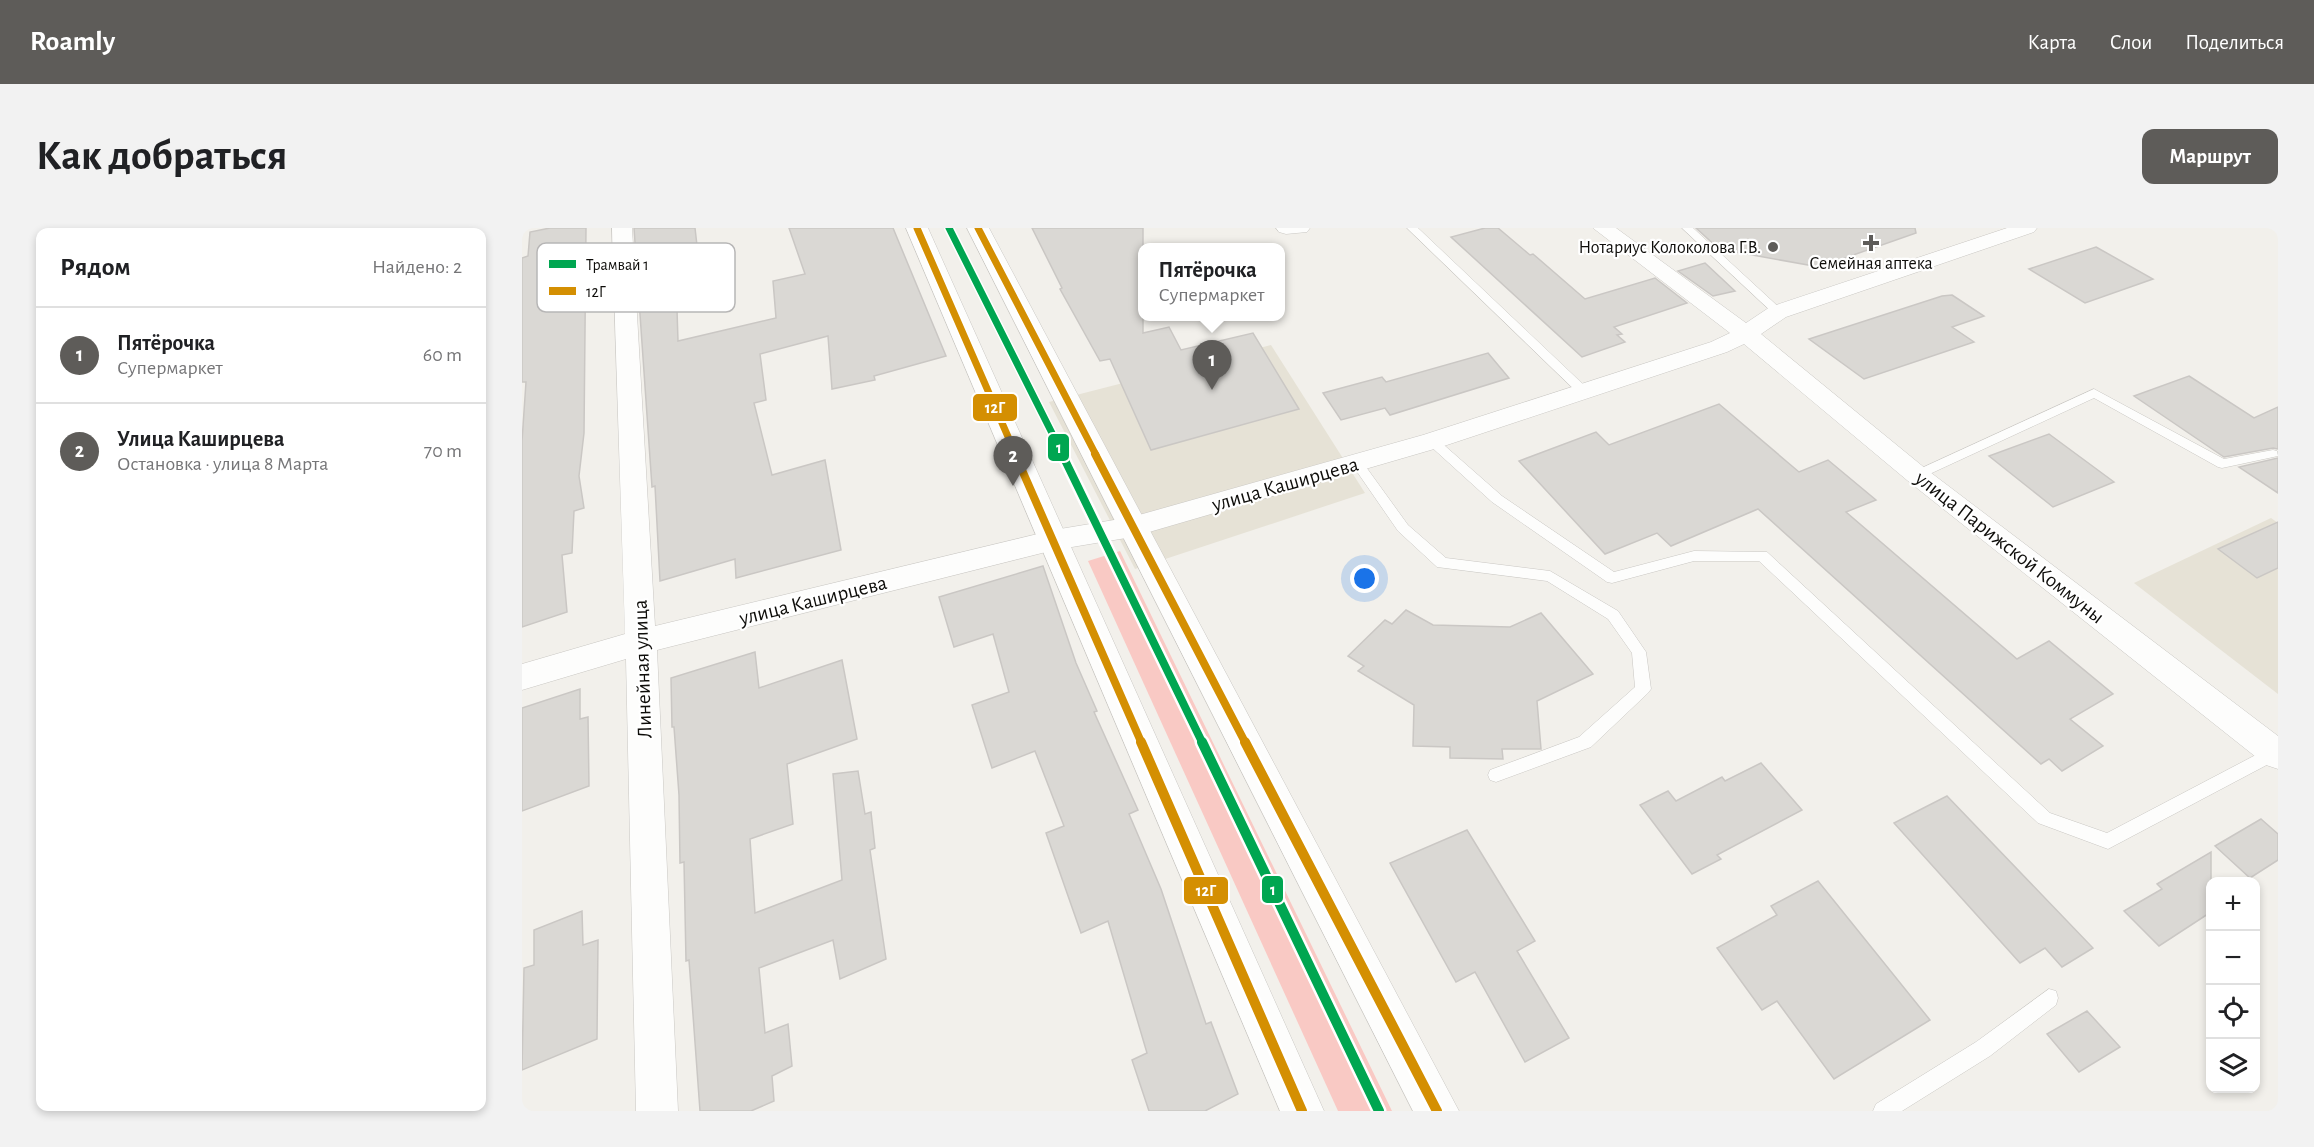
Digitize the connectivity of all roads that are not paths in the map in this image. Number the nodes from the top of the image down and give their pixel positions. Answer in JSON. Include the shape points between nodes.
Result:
{"nodes":[{"id":1,"x":622,"y":228,"type":"edge"},
{"id":2,"x":917,"y":228,"type":"edge"},
{"id":3,"x":978,"y":228,"type":"edge"},
{"id":4,"x":1286,"y":228,"type":"edge"},
{"id":5,"x":1300,"y":228,"type":"edge"},
{"id":6,"x":1412,"y":228,"type":"edge"},
{"id":7,"x":1604,"y":228,"type":"edge"},
{"id":8,"x":1687,"y":228,"type":"edge"},
{"id":9,"x":2027,"y":228,"type":"edge"},
{"id":10,"x":623,"y":243,"type":"edge"},
{"id":11,"x":626,"y":312,"type":"edge"},
{"id":12,"x":1778,"y":312,"type":"junction"},
{"id":13,"x":1746,"y":334,"type":"junction"},
{"id":14,"x":1583,"y":391,"type":"junction"},
{"id":15,"x":1432,"y":441,"type":"junction"},
{"id":16,"x":2273,"y":454,"type":"dead end"},
{"id":17,"x":1357,"y":464,"type":"junction"},
{"id":18,"x":1917,"y":475,"type":"junction"},
{"id":19,"x":1132,"y":527,"type":"junction"},
{"id":20,"x":1054,"y":540,"type":"junction"},
{"id":21,"x":641,"y":642,"type":"junction"},
{"id":22,"x":522,"y":677,"type":"edge"},
{"id":23,"x":2277,"y":754,"type":"edge"},
{"id":24,"x":1496,"y":776,"type":"dead end"},
{"id":25,"x":2049,"y":998,"type":"dead end"},
{"id":26,"x":657,"y":1111,"type":"edge"},
{"id":27,"x":1302,"y":1111,"type":"edge"},
{"id":28,"x":1437,"y":1111,"type":"edge"},
{"id":29,"x":1883,"y":1111,"type":"edge"}],
"edges":[{"from":1,"to":10,"type":"street","name":"Линейная улица"},
{"from":2,"to":20,"type":"main road"},
{"from":3,"to":19,"type":"main road"},
{"from":4,"to":5,"type":"street"},
{"from":6,"to":14,"type":"lane"},
{"from":7,"to":13,"type":"street","name":"улица Парижской Коммуны"},
{"from":8,"to":12,"type":"lane"},
{"from":9,"to":12,"type":"street","name":"улица Каширцева"},
{"from":11,"to":21,"type":"street","name":"Линейная улица"},
{"from":12,"to":13,"type":"street","name":"улица Каширцева"},
{"from":13,"to":14,"type":"street","name":"улица Каширцева","via":[[1719,347]]},
{"from":13,"to":18,"type":"street","name":"улица Парижской Коммуны"},
{"from":14,"to":15,"type":"street","name":"улица Каширцева"},
{"from":15,"to":17,"type":"street","name":"улица Каширцева"},
{"from":15,"to":23,"type":"lane","via":[[1497,499],[1612,578],[1694,556],[1762,556],[2044,818],[2108,841]]},
{"from":16,"to":18,"type":"lane","via":[[2222,464],[2094,393]]},
{"from":17,"to":19,"type":"street","name":"улица Каширцева"},
{"from":17,"to":24,"type":"lane","via":[[1403,528],[1442,563],[1550,576],[1612,615],[1639,652],[1643,689],[1585,741]]},
{"from":18,"to":23,"type":"street","name":"улица Парижской Коммуны"},
{"from":19,"to":20,"type":"street","name":"улица Каширцева"},
{"from":19,"to":28,"type":"main road"},
{"from":20,"to":21,"type":"street","name":"улица Каширцева"},
{"from":20,"to":27,"type":"main road"},
{"from":21,"to":22,"type":"street","name":"улица Каширцева"},
{"from":21,"to":26,"type":"street","name":"Линейная улица"},
{"from":25,"to":29,"type":"lane","via":[[1983,1049]]}]}
